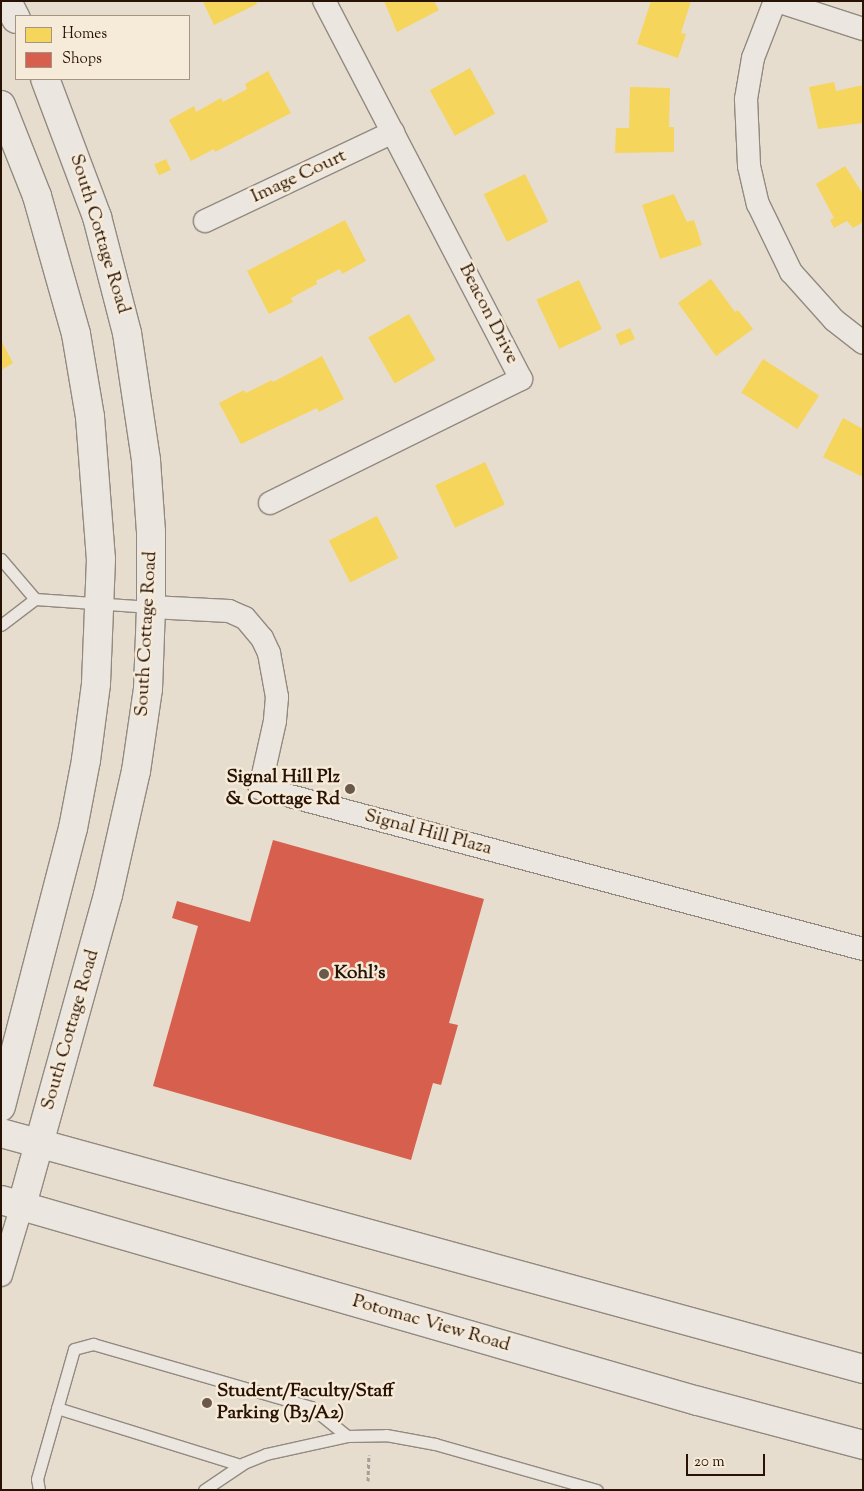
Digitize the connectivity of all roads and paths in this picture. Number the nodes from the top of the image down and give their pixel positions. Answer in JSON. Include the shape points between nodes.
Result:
{"nodes":[{"id":1,"x":7,"y":1,"type":"edge"},
{"id":2,"x":324,"y":1,"type":"edge"},
{"id":3,"x":776,"y":1,"type":"edge"},
{"id":4,"x":15,"y":17,"type":"edge"},
{"id":5,"x":863,"y":29,"type":"edge"},
{"id":6,"x":45,"y":80,"type":"edge"},
{"id":7,"x":1,"y":105,"type":"edge"},
{"id":8,"x":393,"y":132,"type":"junction"},
{"id":9,"x":205,"y":221,"type":"dead end"},
{"id":10,"x":863,"y":344,"type":"edge"},
{"id":11,"x":270,"y":503,"type":"dead end"},
{"id":12,"x":1,"y":559,"type":"edge"},
{"id":13,"x":34,"y":599,"type":"junction"},
{"id":14,"x":100,"y":603,"type":"junction"},
{"id":15,"x":151,"y":606,"type":"junction"},
{"id":16,"x":1,"y":625,"type":"edge"},
{"id":17,"x":863,"y":949,"type":"edge"},
{"id":18,"x":1,"y":1107,"type":"edge"},
{"id":19,"x":1,"y":1133,"type":"edge"},
{"id":20,"x":40,"y":1143,"type":"junction"},
{"id":21,"x":12,"y":1202,"type":"edge"},
{"id":22,"x":1,"y":1275,"type":"edge"},
{"id":23,"x":863,"y":1369,"type":"edge"},
{"id":24,"x":57,"y":1408,"type":"junction"},
{"id":25,"x":346,"y":1436,"type":"junction"},
{"id":26,"x":863,"y":1445,"type":"edge"},
{"id":27,"x":369,"y":1449,"type":"dead end"},
{"id":28,"x":240,"y":1465,"type":"junction"},
{"id":29,"x":368,"y":1482,"type":"dead end"},
{"id":30,"x":39,"y":1490,"type":"edge"},
{"id":31,"x":204,"y":1490,"type":"edge"},
{"id":32,"x":597,"y":1490,"type":"edge"}],
"edges":[{"from":1,"to":4,"type":"street"},
{"from":2,"to":8,"type":"street","name":"Beacon Drive"},
{"from":3,"to":5,"type":"street"},
{"from":3,"to":10,"type":"street","via":[[753,58],[746,99],[749,166],[758,204],[791,272],[834,320]]},
{"from":6,"to":15,"type":"street","name":"South Cottage Road","via":[[97,217],[127,333],[146,460],[151,532]]},
{"from":7,"to":14,"type":"street","via":[[37,196],[76,334],[90,418],[98,498]]},
{"from":8,"to":9,"type":"street","name":"Image Court"},
{"from":8,"to":11,"type":"street","name":"Beacon Drive","via":[[521,378]]},
{"from":12,"to":13,"type":"lane"},
{"from":13,"to":14,"type":"lane"},
{"from":13,"to":16,"type":"lane"},
{"from":14,"to":15,"type":"lane"},
{"from":14,"to":18,"type":"street","via":[[91,726],[73,828]]},
{"from":15,"to":17,"type":"street","name":"Signal Hill Plaza","via":[[229,611],[254,625],[262,638],[269,653],[277,697],[260,788]]},
{"from":15,"to":20,"type":"street","name":"South Cottage Road","via":[[148,689],[136,771],[108,895]]},
{"from":19,"to":20,"type":"street"},
{"from":20,"to":21,"type":"street","name":"South Cottage Road"},
{"from":20,"to":23,"type":"street"},
{"from":21,"to":22,"type":"street","name":"South Cottage Road"},
{"from":21,"to":26,"type":"street","name":"Potomac View Road","via":[[698,1401]]},
{"from":24,"to":25,"type":"lane","via":[[74,1349],[93,1344],[311,1406]]},
{"from":24,"to":28,"type":"lane"},
{"from":24,"to":30,"type":"lane","via":[[37,1479]]},
{"from":25,"to":28,"type":"lane","via":[[266,1454]]},
{"from":25,"to":32,"type":"lane","via":[[386,1435],[435,1444]]},
{"from":27,"to":29,"type":"path"},
{"from":28,"to":31,"type":"lane"}]}
